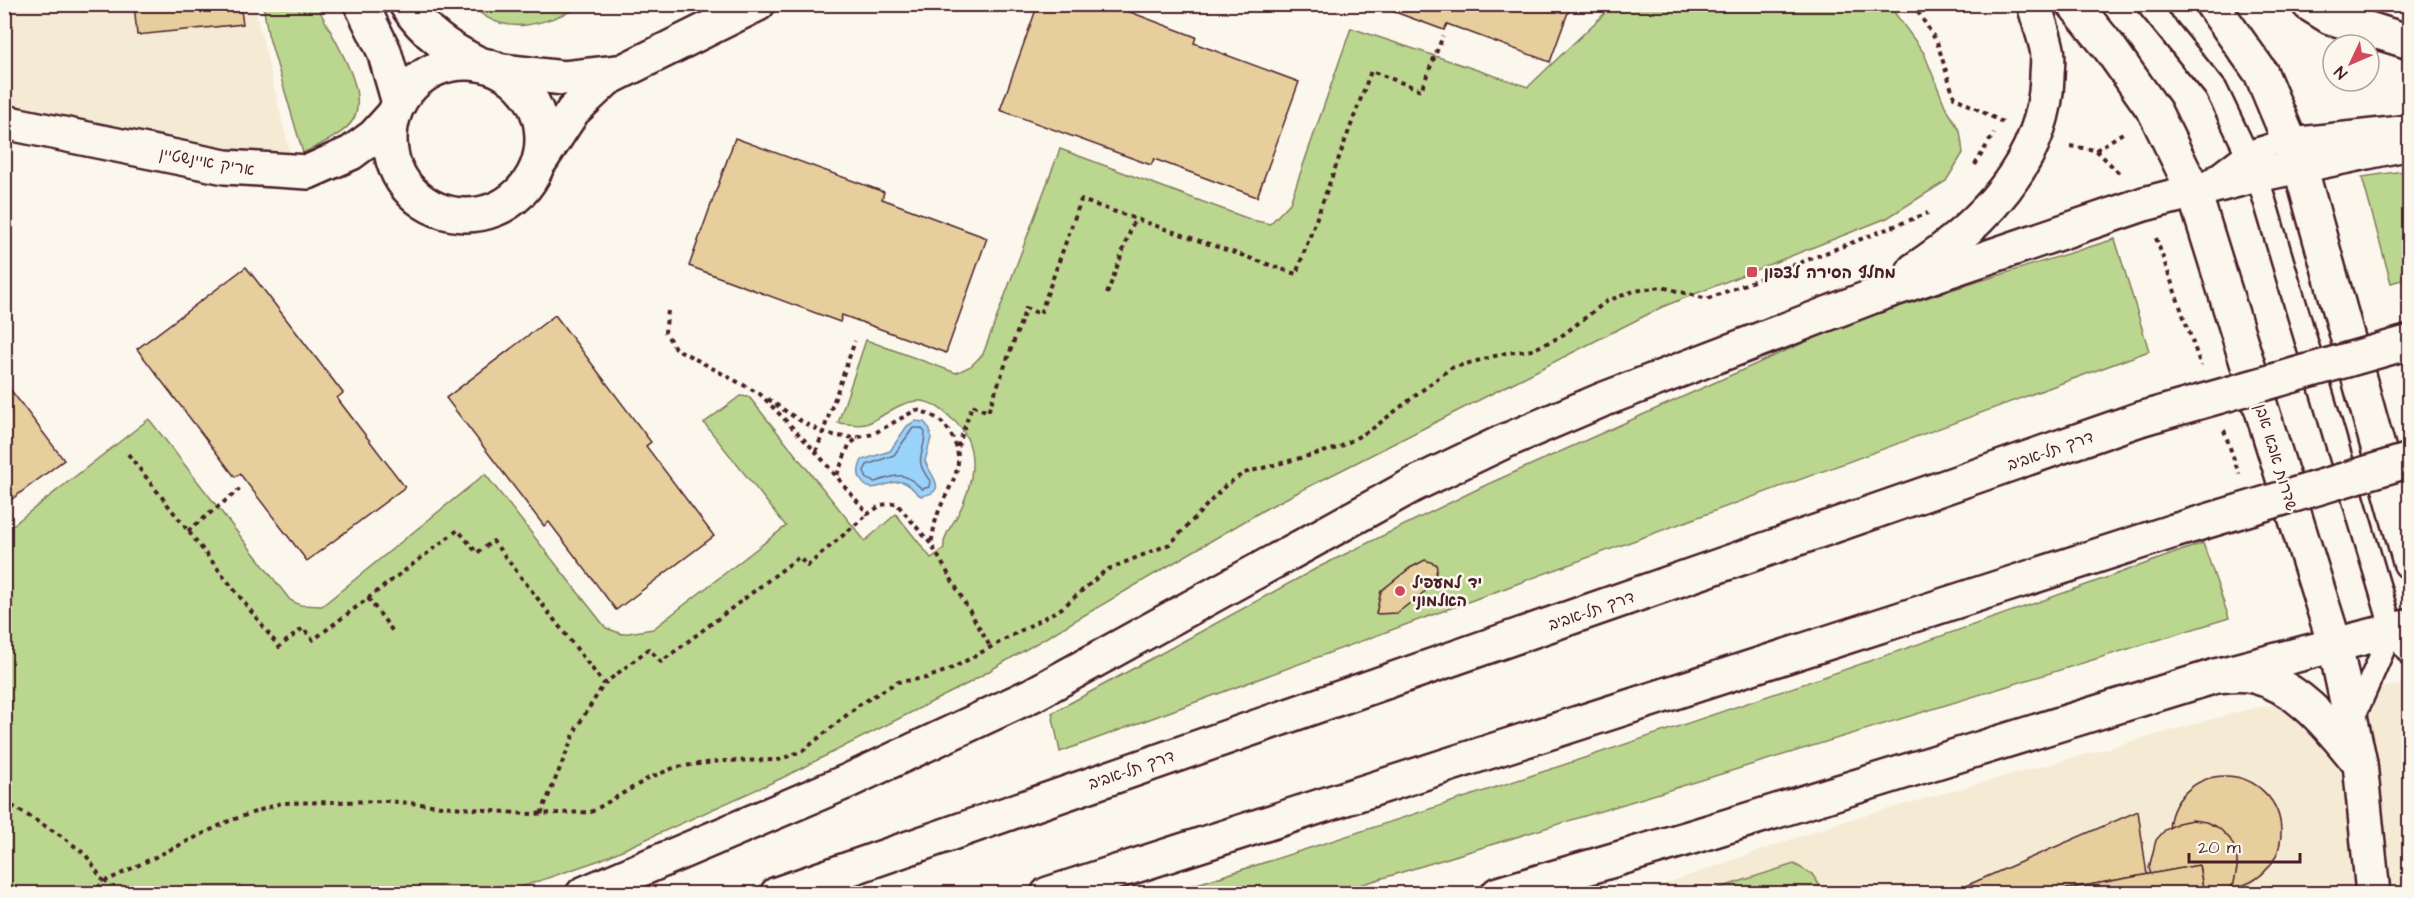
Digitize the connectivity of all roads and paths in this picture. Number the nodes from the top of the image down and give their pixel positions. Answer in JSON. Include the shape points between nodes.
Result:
{"nodes":[{"id":1,"x":361,"y":4,"type":"edge"},
{"id":2,"x":406,"y":4,"type":"edge"},
{"id":3,"x":758,"y":4,"type":"edge"},
{"id":4,"x":1913,"y":4,"type":"edge"},
{"id":5,"x":2034,"y":4,"type":"edge"},
{"id":6,"x":2074,"y":4,"type":"edge"},
{"id":7,"x":2148,"y":4,"type":"edge"},
{"id":8,"x":2212,"y":4,"type":"edge"},
{"id":9,"x":2308,"y":4,"type":"edge"},
{"id":10,"x":1443,"y":36,"type":"dead end"},
{"id":11,"x":2409,"y":42,"type":"edge"},
{"id":12,"x":490,"y":68,"type":"junction"},
{"id":13,"x":618,"y":72,"type":"junction"},
{"id":14,"x":396,"y":109,"type":"junction"},
{"id":15,"x":4,"y":122,"type":"edge"},
{"id":16,"x":2001,"y":122,"type":"junction"},
{"id":17,"x":2409,"y":126,"type":"edge"},
{"id":18,"x":2035,"y":140,"type":"junction"},
{"id":19,"x":2409,"y":143,"type":"edge"},
{"id":20,"x":2295,"y":153,"type":"junction"},
{"id":21,"x":539,"y":164,"type":"junction"},
{"id":22,"x":2252,"y":164,"type":"junction"},
{"id":23,"x":1973,"y":168,"type":"dead end"},
{"id":24,"x":2194,"y":192,"type":"junction"},
{"id":25,"x":1939,"y":209,"type":"dead end"},
{"id":26,"x":1135,"y":218,"type":"junction"},
{"id":27,"x":1107,"y":294,"type":"dead end"},
{"id":28,"x":1871,"y":297,"type":"junction"},
{"id":29,"x":668,"y":311,"type":"dead end"},
{"id":30,"x":855,"y":341,"type":"dead end"},
{"id":31,"x":2409,"y":342,"type":"edge"},
{"id":32,"x":760,"y":394,"type":"junction"},
{"id":33,"x":824,"y":433,"type":"junction"},
{"id":34,"x":859,"y":437,"type":"junction"},
{"id":35,"x":958,"y":447,"type":"junction"},
{"id":36,"x":816,"y":452,"type":"junction"},
{"id":37,"x":128,"y":454,"type":"dead end"},
{"id":38,"x":2409,"y":460,"type":"edge"},
{"id":39,"x":837,"y":475,"type":"junction"},
{"id":40,"x":240,"y":489,"type":"dead end"},
{"id":41,"x":868,"y":514,"type":"junction"},
{"id":42,"x":188,"y":531,"type":"junction"},
{"id":43,"x":931,"y":544,"type":"junction"},
{"id":44,"x":2409,"y":562,"type":"edge"},
{"id":45,"x":368,"y":598,"type":"junction"},
{"id":46,"x":394,"y":633,"type":"dead end"},
{"id":47,"x":2404,"y":637,"type":"edge"},
{"id":48,"x":2335,"y":645,"type":"junction"},
{"id":49,"x":992,"y":648,"type":"junction"},
{"id":50,"x":2216,"y":676,"type":"junction"},
{"id":51,"x":603,"y":684,"type":"junction"},
{"id":52,"x":2351,"y":725,"type":"junction"},
{"id":53,"x":2360,"y":763,"type":"junction"},
{"id":54,"x":4,"y":801,"type":"edge"},
{"id":55,"x":541,"y":814,"type":"junction"},
{"id":56,"x":104,"y":882,"type":"junction"},
{"id":57,"x":91,"y":894,"type":"edge"},
{"id":58,"x":583,"y":894,"type":"edge"},
{"id":59,"x":777,"y":894,"type":"edge"},
{"id":60,"x":1048,"y":894,"type":"edge"},
{"id":61,"x":1498,"y":894,"type":"edge"},
{"id":62,"x":2373,"y":894,"type":"edge"}],
"edges":[{"from":1,"to":14,"type":"main road","via":[[384,51]]},
{"from":2,"to":12,"type":"main road","via":[[447,48]]},
{"from":3,"to":13,"type":"main road"},
{"from":4,"to":16,"type":"path","via":[[1937,42],[1954,97]]},
{"from":5,"to":18,"type":"main road","via":[[2048,51],[2047,94]]},
{"from":6,"to":24,"type":"main road","name":"שדרות אבא אבן","via":[[2155,112]]},
{"from":7,"to":22,"type":"lane","via":[[2216,89]]},
{"from":8,"to":20,"type":"main road","via":[[2261,73]]},
{"from":9,"to":11,"type":"main road","via":[[2330,17]]},
{"from":10,"to":26,"type":"path","via":[[1421,90],[1371,71],[1296,274]]},
{"from":12,"to":13,"type":"main road","via":[[564,78]]},
{"from":12,"to":14,"type":"main road","via":[[456,63],[433,70],[413,84]]},
{"from":12,"to":21,"type":"main road","via":[[521,86],[536,106],[543,140]]},
{"from":13,"to":21,"type":"main road","via":[[573,111]]},
{"from":14,"to":15,"type":"main road","name":"אריק איינשטיין","via":[[374,136],[351,153],[308,172],[225,167]]},
{"from":14,"to":21,"type":"main road","via":[[390,138],[397,172],[421,200],[442,212],[465,216],[500,208],[528,185]]},
{"from":16,"to":18,"type":"path"},
{"from":16,"to":23,"type":"path"},
{"from":17,"to":20,"type":"lane"},
{"from":18,"to":28,"type":"main road","via":[[1983,217],[1952,244]]},
{"from":19,"to":20,"type":"main road"},
{"from":20,"to":22,"type":"main road"},
{"from":20,"to":44,"type":"main road"},
{"from":22,"to":24,"type":"main road"},
{"from":22,"to":47,"type":"lane"},
{"from":24,"to":28,"type":"main road","via":[[2144,204]]},
{"from":24,"to":48,"type":"main road","name":"שדרות אבא אבן"},
{"from":25,"to":49,"type":"path","via":[[1707,299],[1662,287],[1634,291],[1608,301],[1560,337],[1532,350],[1451,368],[1372,429],[1338,448],[1244,473],[1225,486],[1170,544],[1106,570],[1062,608]]},
{"from":26,"to":27,"type":"path"},
{"from":26,"to":35,"type":"path","via":[[1081,200],[1040,314],[1026,308],[988,412],[972,405]]},
{"from":28,"to":58,"type":"main road","via":[[1503,442],[1413,485],[1034,694],[848,781]]},
{"from":29,"to":32,"type":"path","via":[[665,332],[675,348]]},
{"from":30,"to":33,"type":"path"},
{"from":31,"to":59,"type":"main road","name":"דרך תל-אביב","bridge":true,"via":[[2140,419]]},
{"from":32,"to":33,"type":"path"},
{"from":32,"to":36,"type":"path"},
{"from":33,"to":34,"type":"path"},
{"from":33,"to":36,"type":"path"},
{"from":34,"to":35,"type":"path","via":[[873,434],[916,410],[929,413],[946,426]]},
{"from":34,"to":39,"type":"path","via":[[849,445]]},
{"from":35,"to":43,"type":"path","via":[[954,480],[938,514]]},
{"from":36,"to":39,"type":"path"},
{"from":37,"to":42,"type":"path"},
{"from":38,"to":60,"type":"main road","bridge":true,"via":[[2174,531]]},
{"from":39,"to":41,"type":"path"},
{"from":40,"to":42,"type":"path"},
{"from":41,"to":43,"type":"path","via":[[881,505],[896,503]]},
{"from":41,"to":51,"type":"path","via":[[807,566],[799,557],[661,662],[649,649]]},
{"from":42,"to":45,"type":"path","via":[[279,647],[303,628],[313,640]]},
{"from":43,"to":49,"type":"path"},
{"from":45,"to":46,"type":"path"},
{"from":45,"to":51,"type":"path","via":[[458,530],[477,553],[493,541]]},
{"from":47,"to":48,"type":"main road"},
{"from":47,"to":52,"type":"lane"},
{"from":48,"to":50,"type":"main road"},
{"from":48,"to":52,"type":"main road","name":"שדרות אבא אבן"},
{"from":49,"to":55,"type":"path","via":[[926,678],[897,682],[859,705],[804,750],[779,760],[676,767],[591,812]]},
{"from":50,"to":53,"type":"main road","via":[[2254,676],[2275,684],[2311,708]]},
{"from":50,"to":61,"type":"main road"},
{"from":51,"to":55,"type":"path","via":[[577,727]]},
{"from":52,"to":53,"type":"main road","name":"שדרות אבא אבן"},
{"from":53,"to":62,"type":"main road","name":"שדרות אבא אבן"},
{"from":54,"to":56,"type":"path","via":[[86,855]]},
{"from":55,"to":56,"type":"path","via":[[388,801],[281,803],[229,821]]},
{"from":56,"to":57,"type":"path"}]}
